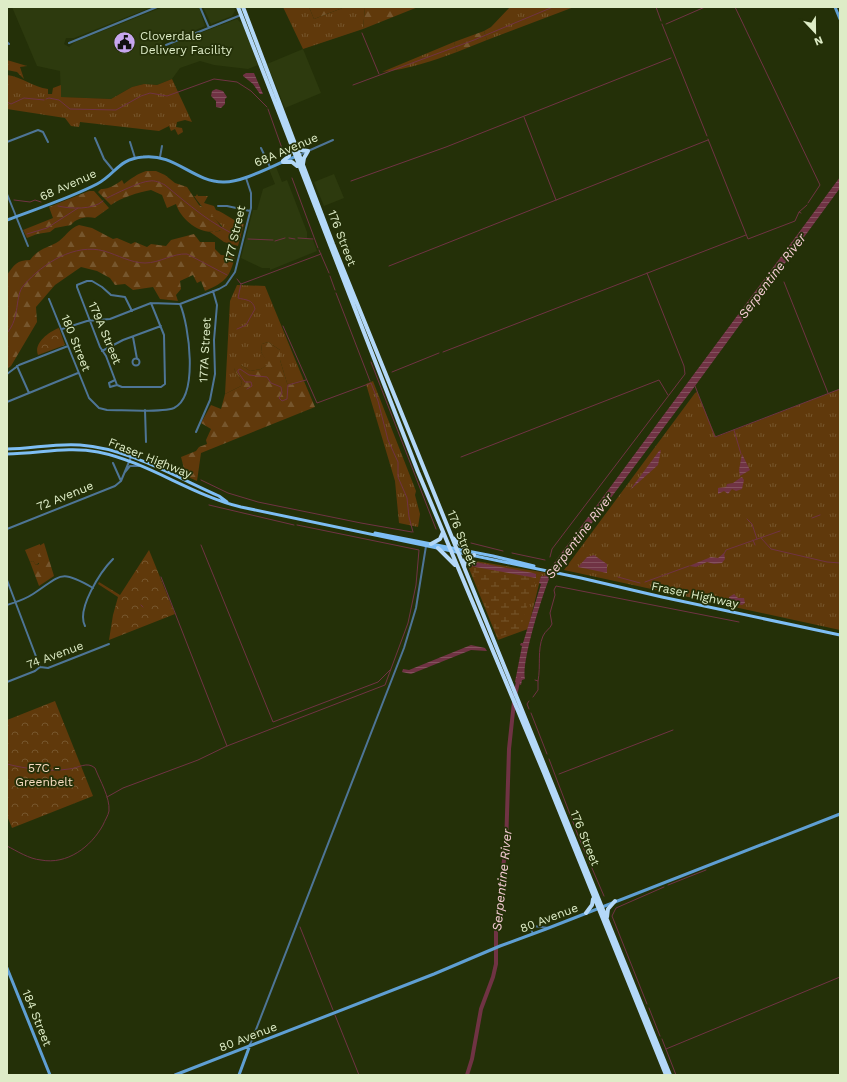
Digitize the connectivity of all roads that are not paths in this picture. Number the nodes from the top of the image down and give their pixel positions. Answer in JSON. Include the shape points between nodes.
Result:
{"nodes":[{"id":1,"x":157,"y":7,"type":"edge"},
{"id":2,"x":200,"y":7,"type":"edge"},
{"id":3,"x":238,"y":7,"type":"edge"},
{"id":4,"x":243,"y":7,"type":"edge"},
{"id":5,"x":835,"y":7,"type":"edge"},
{"id":6,"x":243,"y":14,"type":"junction"},
{"id":7,"x":840,"y":19,"type":"edge"},
{"id":8,"x":209,"y":28,"type":"junction"},
{"id":9,"x":69,"y":43,"type":"dead end"},
{"id":10,"x":166,"y":45,"type":"dead end"},
{"id":11,"x":95,"y":138,"type":"dead end"},
{"id":12,"x":333,"y":140,"type":"dead end"},
{"id":13,"x":7,"y":142,"type":"edge"},
{"id":14,"x":48,"y":142,"type":"dead end"},
{"id":15,"x":130,"y":142,"type":"dead end"},
{"id":16,"x":292,"y":145,"type":"junction"},
{"id":17,"x":162,"y":146,"type":"dead end"},
{"id":18,"x":261,"y":148,"type":"dead end"},
{"id":19,"x":308,"y":151,"type":"junction"},
{"id":20,"x":297,"y":156,"type":"junction"},
{"id":21,"x":160,"y":157,"type":"junction"},
{"id":22,"x":135,"y":158,"type":"junction"},
{"id":23,"x":282,"y":162,"type":"junction"},
{"id":24,"x":270,"y":167,"type":"junction"},
{"id":25,"x":301,"y":167,"type":"junction"},
{"id":26,"x":113,"y":170,"type":"junction"},
{"id":27,"x":245,"y":177,"type":"junction"},
{"id":28,"x":7,"y":194,"type":"edge"},
{"id":29,"x":218,"y":206,"type":"dead end"},
{"id":30,"x":250,"y":211,"type":"junction"},
{"id":31,"x":16,"y":217,"type":"junction"},
{"id":32,"x":7,"y":220,"type":"edge"},
{"id":33,"x":28,"y":246,"type":"dead end"},
{"id":34,"x":213,"y":291,"type":"junction"},
{"id":35,"x":49,"y":299,"type":"dead end"},
{"id":36,"x":151,"y":303,"type":"junction"},
{"id":37,"x":180,"y":304,"type":"junction"},
{"id":38,"x":132,"y":311,"type":"junction"},
{"id":39,"x":89,"y":321,"type":"junction"},
{"id":40,"x":161,"y":326,"type":"junction"},
{"id":41,"x":61,"y":330,"type":"junction"},
{"id":42,"x":133,"y":337,"type":"junction"},
{"id":43,"x":68,"y":346,"type":"junction"},
{"id":44,"x":102,"y":351,"type":"junction"},
{"id":45,"x":138,"y":358,"type":"dead end"},
{"id":46,"x":17,"y":366,"type":"junction"},
{"id":47,"x":78,"y":373,"type":"junction"},
{"id":48,"x":7,"y":374,"type":"edge"},
{"id":49,"x":115,"y":380,"type":"junction"},
{"id":50,"x":117,"y":385,"type":"junction"},
{"id":51,"x":29,"y":393,"type":"junction"},
{"id":52,"x":7,"y":402,"type":"edge"},
{"id":53,"x":145,"y":410,"type":"junction"},
{"id":54,"x":196,"y":432,"type":"dead end"},
{"id":55,"x":146,"y":442,"type":"dead end"},
{"id":56,"x":7,"y":449,"type":"edge"},
{"id":57,"x":7,"y":454,"type":"edge"},
{"id":58,"x":131,"y":457,"type":"junction"},
{"id":59,"x":129,"y":462,"type":"junction"},
{"id":60,"x":113,"y":463,"type":"dead end"},
{"id":61,"x":139,"y":466,"type":"junction"},
{"id":62,"x":125,"y":473,"type":"junction"},
{"id":63,"x":121,"y":481,"type":"junction"},
{"id":64,"x":232,"y":505,"type":"junction"},
{"id":65,"x":7,"y":529,"type":"edge"},
{"id":66,"x":443,"y":532,"type":"junction"},
{"id":67,"x":450,"y":535,"type":"junction"},
{"id":68,"x":390,"y":537,"type":"junction"},
{"id":69,"x":431,"y":544,"type":"junction"},
{"id":70,"x":426,"y":546,"type":"junction"},
{"id":71,"x":438,"y":548,"type":"junction"},
{"id":72,"x":450,"y":549,"type":"junction"},
{"id":73,"x":457,"y":551,"type":"junction"},
{"id":74,"x":469,"y":552,"type":"junction"},
{"id":75,"x":474,"y":555,"type":"junction"},
{"id":76,"x":113,"y":559,"type":"dead end"},
{"id":77,"x":457,"y":567,"type":"junction"},
{"id":78,"x":464,"y":567,"type":"junction"},
{"id":79,"x":547,"y":571,"type":"junction"},
{"id":80,"x":7,"y":580,"type":"edge"},
{"id":81,"x":92,"y":588,"type":"junction"},
{"id":82,"x":16,"y":602,"type":"junction"},
{"id":83,"x":7,"y":605,"type":"edge"},
{"id":84,"x":85,"y":626,"type":"dead end"},
{"id":85,"x":840,"y":635,"type":"edge"},
{"id":86,"x":109,"y":644,"type":"dead end"},
{"id":87,"x":40,"y":667,"type":"junction"},
{"id":88,"x":7,"y":682,"type":"edge"},
{"id":89,"x":840,"y":814,"type":"edge"},
{"id":90,"x":593,"y":897,"type":"junction"},
{"id":91,"x":615,"y":901,"type":"junction"},
{"id":92,"x":600,"y":907,"type":"junction"},
{"id":93,"x":586,"y":913,"type":"junction"},
{"id":94,"x":608,"y":921,"type":"junction"},
{"id":95,"x":550,"y":928,"type":"junction"},
{"id":96,"x":533,"y":934,"type":"junction"},
{"id":97,"x":7,"y":968,"type":"edge"},
{"id":98,"x":250,"y":1046,"type":"junction"},
{"id":99,"x":50,"y":1075,"type":"edge"},
{"id":100,"x":175,"y":1075,"type":"edge"},
{"id":101,"x":239,"y":1075,"type":"edge"},
{"id":102,"x":666,"y":1075,"type":"edge"},
{"id":103,"x":670,"y":1075,"type":"edge"}],
"edges":[{"from":1,"to":9,"type":"street"},
{"from":2,"to":8,"type":"street"},
{"from":3,"to":6,"type":"highway"},
{"from":4,"to":6,"type":"highway","name":"176 Street"},
{"from":5,"to":7,"type":"main road"},
{"from":6,"to":8,"type":"street"},
{"from":6,"to":16,"type":"highway","name":"176 Street"},
{"from":8,"to":10,"type":"street"},
{"from":11,"to":26,"type":"street","via":[[104,159]]},
{"from":12,"to":19,"type":"street","name":"68A Avenue"},
{"from":13,"to":14,"type":"street","via":[[38,130],[45,134]]},
{"from":15,"to":22,"type":"street"},
{"from":16,"to":19,"type":"highway"},
{"from":16,"to":20,"type":"highway","name":"176 Street"},
{"from":16,"to":23,"type":"highway","via":[[288,156]]},
{"from":17,"to":21,"type":"street"},
{"from":18,"to":24,"type":"street"},
{"from":19,"to":20,"type":"street","name":"68A Avenue"},
{"from":19,"to":25,"type":"highway"},
{"from":20,"to":23,"type":"main road","name":"68A Avenue"},
{"from":20,"to":25,"type":"highway","name":"176 Street"},
{"from":21,"to":22,"type":"main road","name":"68 Avenue"},
{"from":21,"to":27,"type":"main road","name":"68 Avenue","via":[[214,181],[230,182]]},
{"from":22,"to":26,"type":"main road","name":"68 Avenue"},
{"from":23,"to":24,"type":"main road","name":"68A Avenue"},
{"from":23,"to":25,"type":"highway","via":[[292,162]]},
{"from":24,"to":27,"type":"main road","name":"68A Avenue"},
{"from":25,"to":66,"type":"highway","name":"176 Street"},
{"from":25,"to":67,"type":"highway","name":"176 Street"},
{"from":26,"to":31,"type":"main road","name":"68 Avenue","via":[[96,184]]},
{"from":27,"to":30,"type":"street","name":"177 Street","via":[[251,193]]},
{"from":28,"to":31,"type":"street"},
{"from":29,"to":30,"type":"street"},
{"from":30,"to":34,"type":"street","name":"177 Street","via":[[235,272],[230,281]]},
{"from":31,"to":32,"type":"main road","name":"68 Avenue"},
{"from":31,"to":33,"type":"street"},
{"from":34,"to":37,"type":"street"},
{"from":34,"to":54,"type":"street","name":"177A Street","via":[[217,305],[214,377],[210,400]]},
{"from":35,"to":41,"type":"street","name":"180 Street"},
{"from":36,"to":37,"type":"street"},
{"from":36,"to":38,"type":"street"},
{"from":36,"to":40,"type":"street"},
{"from":37,"to":53,"type":"street","via":[[188,331],[189,370],[184,400],[171,409]]},
{"from":38,"to":39,"type":"street","via":[[110,319]]},
{"from":38,"to":39,"type":"street","name":"179A Street","via":[[125,297],[111,295],[96,283],[87,281],[76,287]]},
{"from":39,"to":41,"type":"street"},
{"from":39,"to":44,"type":"street","name":"179A Street"},
{"from":40,"to":42,"type":"street"},
{"from":40,"to":50,"type":"street","via":[[164,335],[164,386]]},
{"from":41,"to":43,"type":"street","name":"180 Street"},
{"from":42,"to":44,"type":"street"},
{"from":42,"to":45,"type":"street"},
{"from":43,"to":46,"type":"street"},
{"from":43,"to":47,"type":"street","name":"180 Street"},
{"from":44,"to":49,"type":"street","name":"179A Street"},
{"from":46,"to":48,"type":"street"},
{"from":46,"to":51,"type":"street"},
{"from":47,"to":51,"type":"street"},
{"from":47,"to":53,"type":"street","name":"180 Street","via":[[93,403],[103,409]]},
{"from":49,"to":50,"type":"street","name":"179A Street"},
{"from":49,"to":50,"type":"street","via":[[110,382],[109,386],[112,388]]},
{"from":51,"to":52,"type":"street"},
{"from":53,"to":55,"type":"street"},
{"from":56,"to":58,"type":"main road","name":"Fraser Highway","via":[[73,444],[102,448]]},
{"from":57,"to":59,"type":"main road","name":"Fraser Highway","via":[[74,449],[98,452]]},
{"from":58,"to":59,"type":"street"},
{"from":58,"to":64,"type":"main road","name":"Fraser Highway","via":[[219,496]]},
{"from":59,"to":61,"type":"main road","name":"Fraser Highway"},
{"from":59,"to":62,"type":"street"},
{"from":60,"to":63,"type":"street"},
{"from":61,"to":62,"type":"street","via":[[130,466]]},
{"from":61,"to":64,"type":"main road","name":"Fraser Highway"},
{"from":62,"to":63,"type":"street"},
{"from":63,"to":65,"type":"street","name":"72 Avenue","via":[[115,486]]},
{"from":64,"to":68,"type":"main road","name":"Fraser Highway"},
{"from":66,"to":69,"type":"highway","via":[[440,539]]},
{"from":66,"to":72,"type":"highway","name":"176 Street"},
{"from":67,"to":73,"type":"highway","name":"176 Street"},
{"from":67,"to":74,"type":"highway"},
{"from":68,"to":69,"type":"main road","name":"Fraser Highway"},
{"from":68,"to":70,"type":"main road","name":"Fraser Highway"},
{"from":68,"to":72,"type":"main road"},
{"from":69,"to":72,"type":"main road","name":"Fraser Highway"},
{"from":70,"to":71,"type":"main road","name":"Fraser Highway"},
{"from":70,"to":98,"type":"street","via":[[416,608],[404,648]]},
{"from":71,"to":72,"type":"main road","name":"Fraser Highway"},
{"from":71,"to":77,"type":"highway"},
{"from":72,"to":73,"type":"main road","name":"Fraser Highway"},
{"from":72,"to":77,"type":"highway","name":"176 Street"},
{"from":73,"to":74,"type":"main road","name":"Fraser Highway"},
{"from":73,"to":75,"type":"main road","name":"Fraser Highway"},
{"from":73,"to":78,"type":"highway","name":"176 Street"},
{"from":74,"to":79,"type":"main road","name":"Fraser Highway","via":[[522,562]]},
{"from":75,"to":78,"type":"highway","via":[[465,560]]},
{"from":75,"to":79,"type":"main road","name":"Fraser Highway"},
{"from":76,"to":81,"type":"street"},
{"from":77,"to":90,"type":"highway","name":"176 Street"},
{"from":78,"to":92,"type":"highway","name":"176 Street"},
{"from":79,"to":85,"type":"main road","name":"Fraser Highway"},
{"from":80,"to":82,"type":"street"},
{"from":81,"to":82,"type":"street","via":[[72,577],[58,577]]},
{"from":81,"to":84,"type":"street","via":[[84,609]]},
{"from":82,"to":83,"type":"street"},
{"from":82,"to":87,"type":"street"},
{"from":86,"to":87,"type":"street","name":"74 Avenue","via":[[48,668]]},
{"from":87,"to":88,"type":"street","name":"74 Avenue"},
{"from":89,"to":91,"type":"main road","name":"80 Avenue"},
{"from":90,"to":92,"type":"highway","name":"176 Street"},
{"from":90,"to":93,"type":"highway","via":[[592,905]]},
{"from":91,"to":92,"type":"main road","name":"80 Avenue"},
{"from":91,"to":94,"type":"highway","via":[[607,910]]},
{"from":92,"to":93,"type":"main road","name":"80 Avenue"},
{"from":92,"to":94,"type":"highway","name":"176 Street"},
{"from":92,"to":102,"type":"highway","name":"176 Street"},
{"from":93,"to":95,"type":"main road","name":"80 Avenue"},
{"from":94,"to":103,"type":"highway","name":"176 Street"},
{"from":95,"to":96,"type":"main road","name":"80 Avenue"},
{"from":95,"to":96,"type":"street","via":[[533,926]]},
{"from":96,"to":98,"type":"main road","name":"80 Avenue"},
{"from":97,"to":99,"type":"main road","name":"184 Street"},
{"from":98,"to":100,"type":"main road","name":"80 Avenue"},
{"from":98,"to":101,"type":"main road"}]}
